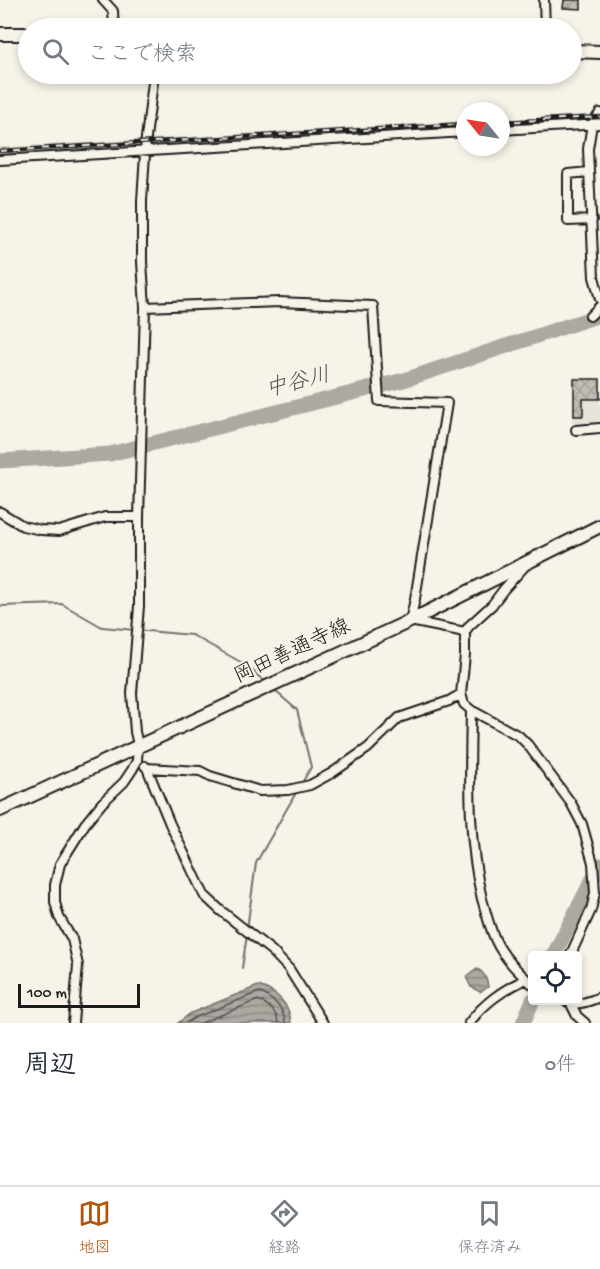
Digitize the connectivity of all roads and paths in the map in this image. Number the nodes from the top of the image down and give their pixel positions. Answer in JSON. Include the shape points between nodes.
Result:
{"nodes":[{"id":1,"x":103,"y":0,"type":"edge"},
{"id":2,"x":544,"y":0,"type":"edge"},
{"id":3,"x":113,"y":18,"type":"edge"},
{"id":4,"x":545,"y":18,"type":"edge"},
{"id":5,"x":0,"y":34,"type":"edge"},
{"id":6,"x":18,"y":34,"type":"edge"},
{"id":7,"x":582,"y":51,"type":"edge"},
{"id":8,"x":600,"y":52,"type":"edge"},
{"id":9,"x":153,"y":84,"type":"edge"},
{"id":10,"x":600,"y":113,"type":"edge"},
{"id":11,"x":596,"y":124,"type":"edge"},
{"id":12,"x":510,"y":129,"type":"edge"},
{"id":13,"x":456,"y":133,"type":"edge"},
{"id":14,"x":146,"y":151,"type":"junction"},
{"id":15,"x":0,"y":160,"type":"edge"},
{"id":16,"x":589,"y":172,"type":"junction"},
{"id":17,"x":592,"y":220,"type":"junction"},
{"id":18,"x":600,"y":299,"type":"edge"},
{"id":19,"x":600,"y":306,"type":"edge"},
{"id":20,"x":145,"y":307,"type":"junction"},
{"id":21,"x":590,"y":316,"type":"dead end"},
{"id":22,"x":600,"y":428,"type":"edge"},
{"id":23,"x":576,"y":430,"type":"dead end"},
{"id":24,"x":0,"y":512,"type":"edge"},
{"id":25,"x":139,"y":517,"type":"junction"},
{"id":26,"x":600,"y":526,"type":"edge"},
{"id":27,"x":533,"y":558,"type":"junction"},
{"id":28,"x":410,"y":621,"type":"junction"},
{"id":29,"x":465,"y":632,"type":"junction"},
{"id":30,"x":461,"y":694,"type":"junction"},
{"id":31,"x":471,"y":710,"type":"junction"},
{"id":32,"x":138,"y":745,"type":"junction"},
{"id":33,"x":137,"y":761,"type":"junction"},
{"id":34,"x":147,"y":768,"type":"junction"},
{"id":35,"x":0,"y":810,"type":"edge"},
{"id":36,"x":572,"y":951,"type":"edge"},
{"id":37,"x":528,"y":980,"type":"edge"},
{"id":38,"x":528,"y":981,"type":"edge"},
{"id":39,"x":600,"y":997,"type":"edge"},
{"id":40,"x":582,"y":1004,"type":"edge"},
{"id":41,"x":570,"y":1005,"type":"edge"},
{"id":42,"x":73,"y":1023,"type":"edge"},
{"id":43,"x":323,"y":1023,"type":"edge"},
{"id":44,"x":469,"y":1023,"type":"edge"},
{"id":45,"x":585,"y":1023,"type":"edge"}],
"edges":[{"from":1,"to":3,"type":"street","via":[[113,11]]},
{"from":2,"to":4,"type":"street"},
{"from":5,"to":6,"type":"main road"},
{"from":7,"to":8,"type":"main road"},
{"from":9,"to":14,"type":"street"},
{"from":10,"to":11,"type":"street"},
{"from":11,"to":12,"type":"street"},
{"from":11,"to":16,"type":"street","via":[[588,149]]},
{"from":13,"to":14,"type":"street"},
{"from":14,"to":15,"type":"street"},
{"from":14,"to":20,"type":"street","via":[[142,201]]},
{"from":16,"to":17,"type":"street"},
{"from":16,"to":17,"type":"street","via":[[568,174],[568,221]]},
{"from":17,"to":18,"type":"street","via":[[594,277]]},
{"from":19,"to":21,"type":"street"},
{"from":20,"to":25,"type":"street"},
{"from":20,"to":28,"type":"street","via":[[279,302],[373,306],[379,401],[447,403]]},
{"from":22,"to":23,"type":"street"},
{"from":24,"to":25,"type":"street","via":[[23,526],[59,531],[105,517]]},
{"from":25,"to":32,"type":"street","via":[[139,606],[132,693]]},
{"from":26,"to":27,"type":"main road","name":"岡田善通寺線"},
{"from":27,"to":28,"type":"main road","name":"岡田善通寺線"},
{"from":27,"to":29,"type":"street"},
{"from":28,"to":29,"type":"street"},
{"from":28,"to":32,"type":"main road","name":"岡田善通寺線"},
{"from":29,"to":30,"type":"street"},
{"from":30,"to":31,"type":"street"},
{"from":30,"to":34,"type":"street","via":[[399,718],[368,748],[310,785],[260,791],[200,771]]},
{"from":31,"to":36,"type":"street","via":[[528,745],[582,824],[593,863],[595,893]]},
{"from":31,"to":37,"type":"street","via":[[470,807],[475,868],[498,946]]},
{"from":32,"to":33,"type":"street"},
{"from":32,"to":35,"type":"main road","name":"岡田善通寺線"},
{"from":33,"to":34,"type":"street"},
{"from":33,"to":42,"type":"street","via":[[124,782],[85,824],[60,864],[55,902],[72,939],[78,965]]},
{"from":34,"to":43,"type":"street","via":[[204,895],[289,969]]},
{"from":38,"to":44,"type":"street","via":[[503,990]]},
{"from":39,"to":40,"type":"street"},
{"from":41,"to":45,"type":"street"}]}
